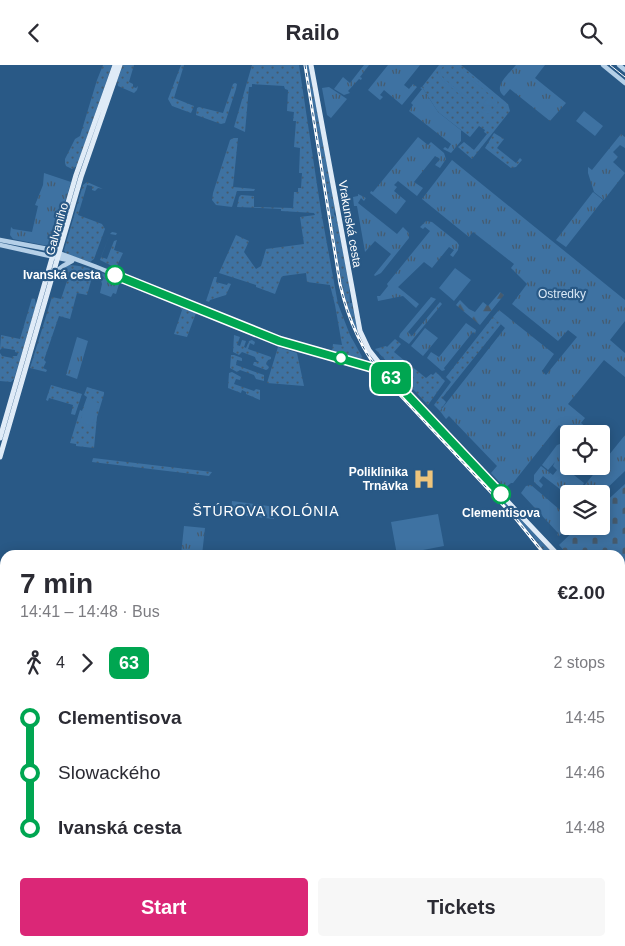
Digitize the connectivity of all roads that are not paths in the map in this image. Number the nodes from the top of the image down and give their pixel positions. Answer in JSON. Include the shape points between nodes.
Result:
{"nodes":[{"id":1,"x":115,"y":65,"type":"edge"},
{"id":2,"x":120,"y":65,"type":"edge"},
{"id":3,"x":310,"y":65,"type":"edge"},
{"id":4,"x":603,"y":65,"type":"edge"},
{"id":5,"x":619,"y":65,"type":"edge"},
{"id":6,"x":625,"y":70,"type":"edge"},
{"id":7,"x":625,"y":83,"type":"edge"},
{"id":8,"x":0,"y":240,"type":"edge"},
{"id":9,"x":0,"y":245,"type":"edge"},
{"id":10,"x":57,"y":255,"type":"junction"},
{"id":11,"x":72,"y":261,"type":"junction"},
{"id":12,"x":54,"y":273,"type":"junction"},
{"id":13,"x":114,"y":275,"type":"junction"},
{"id":14,"x":377,"y":361,"type":"junction"},
{"id":15,"x":372,"y":367,"type":"junction"},
{"id":16,"x":391,"y":378,"type":"junction"},
{"id":17,"x":18,"y":387,"type":"junction"},
{"id":18,"x":0,"y":438,"type":"edge"},
{"id":19,"x":0,"y":454,"type":"edge"},
{"id":20,"x":553,"y":550,"type":"edge"}],
"edges":[{"from":1,"to":10,"type":"main road","name":"Galvaniho","via":[[76,175]]},
{"from":2,"to":10,"type":"main road","name":"Galvaniho"},
{"from":3,"to":14,"type":"main road","name":"Vrakunská cesta","via":[[357,317],[364,342]]},
{"from":4,"to":7,"type":"street"},
{"from":5,"to":6,"type":"street"},
{"from":8,"to":10,"type":"street","via":[[46,249]]},
{"from":9,"to":10,"type":"street"},
{"from":10,"to":11,"type":"street"},
{"from":10,"to":12,"type":"main road","name":"Galvaniho"},
{"from":10,"to":13,"type":"street"},
{"from":10,"to":17,"type":"main road","name":"Galvaniho"},
{"from":11,"to":12,"type":"street"},
{"from":11,"to":13,"type":"street"},
{"from":12,"to":17,"type":"main road","name":"Galvaniho"},
{"from":13,"to":15,"type":"street","via":[[279,341]]},
{"from":14,"to":15,"type":"street"},
{"from":14,"to":16,"type":"main road","name":"Vrakunská cesta"},
{"from":15,"to":16,"type":"street"},
{"from":16,"to":20,"type":"main road","name":"Vrakunská cesta"},
{"from":17,"to":18,"type":"main road","name":"Galvaniho"},
{"from":17,"to":19,"type":"main road","name":"Galvaniho"}]}
